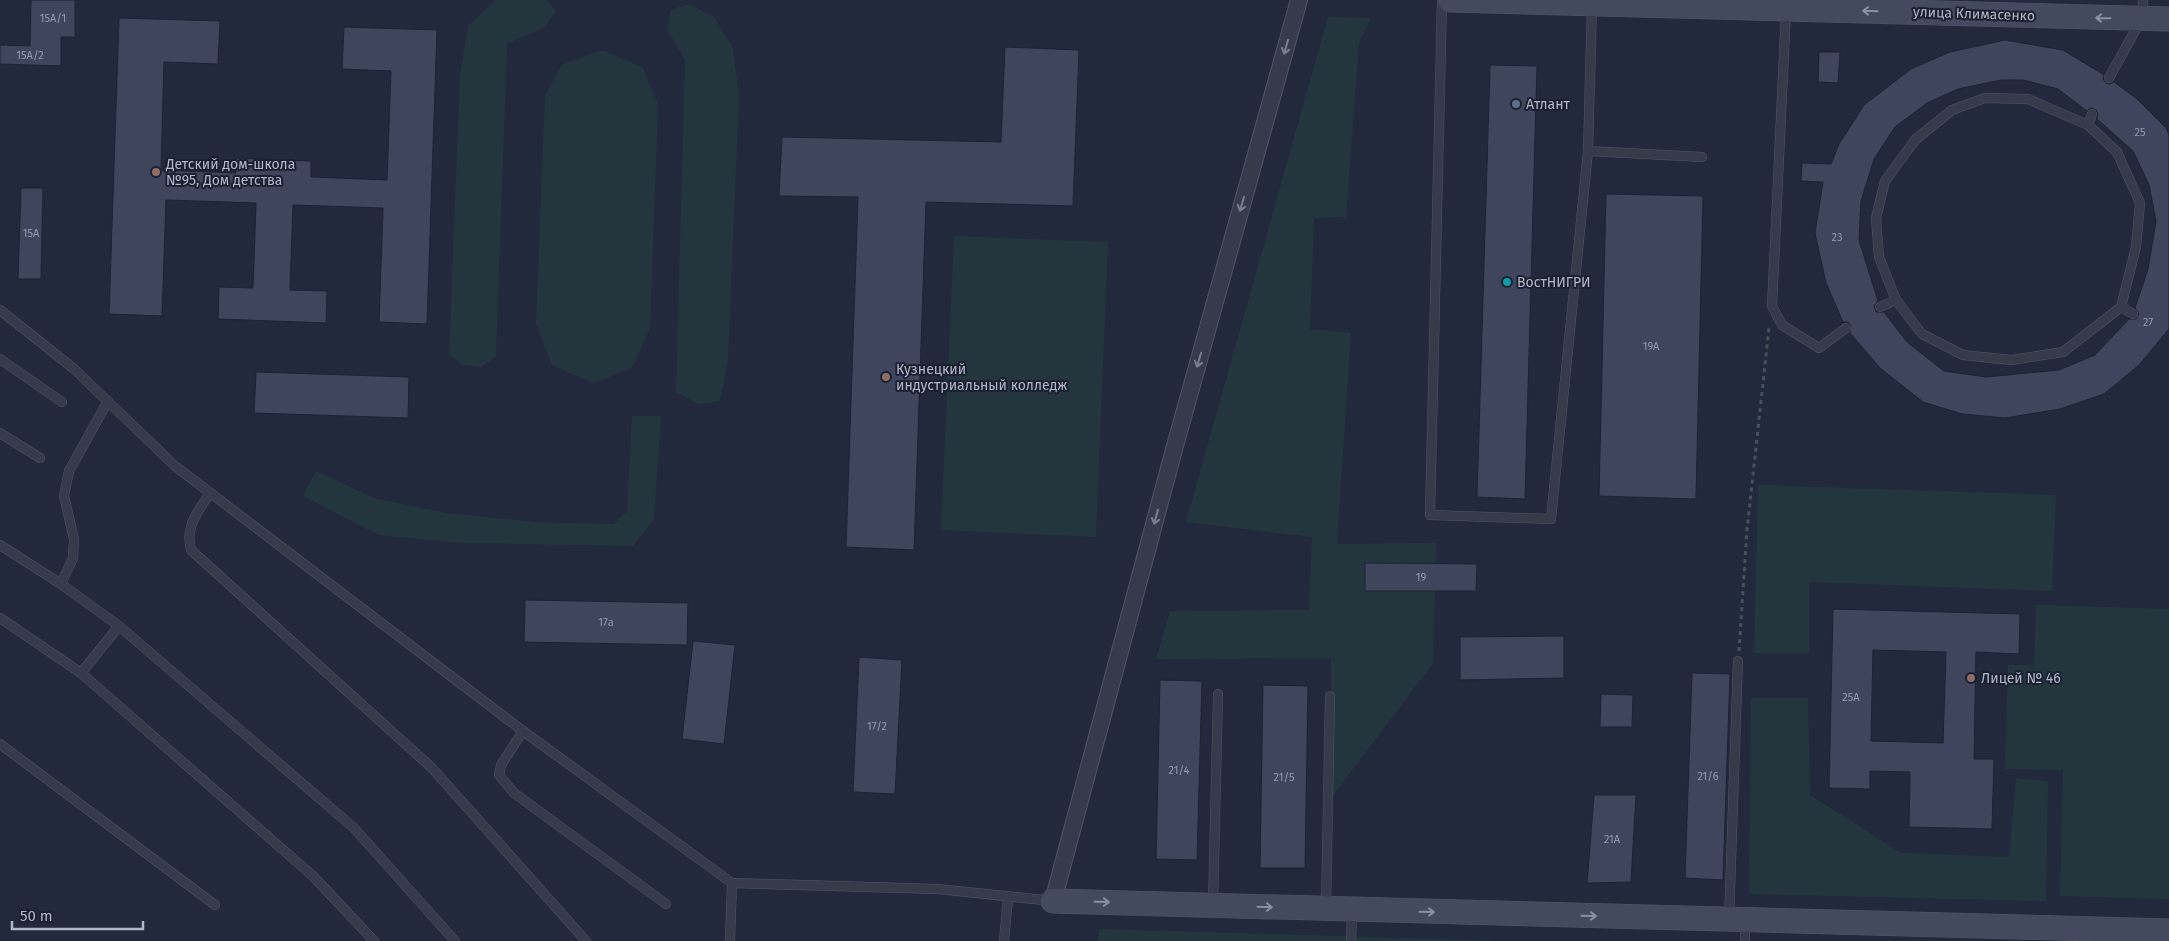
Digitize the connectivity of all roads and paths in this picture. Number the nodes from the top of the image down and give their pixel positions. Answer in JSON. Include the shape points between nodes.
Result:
{"nodes":[{"id":1,"x":1299,"y":0,"type":"edge"},
{"id":2,"x":1442,"y":0,"type":"edge"},
{"id":3,"x":1450,"y":0,"type":"edge"},
{"id":4,"x":1484,"y":0,"type":"edge"},
{"id":5,"x":1630,"y":2,"type":"edge"},
{"id":6,"x":1592,"y":4,"type":"junction"},
{"id":7,"x":1751,"y":4,"type":"edge"},
{"id":8,"x":1900,"y":6,"type":"edge"},
{"id":9,"x":1786,"y":9,"type":"junction"},
{"id":10,"x":2143,"y":9,"type":"edge"},
{"id":11,"x":2169,"y":19,"type":"edge"},
{"id":12,"x":2109,"y":78,"type":"dead end"},
{"id":13,"x":2092,"y":114,"type":"dead end"},
{"id":14,"x":2088,"y":125,"type":"junction"},
{"id":15,"x":1588,"y":152,"type":"junction"},
{"id":16,"x":1702,"y":157,"type":"dead end"},
{"id":17,"x":1896,"y":300,"type":"junction"},
{"id":18,"x":1772,"y":306,"type":"junction"},
{"id":19,"x":1880,"y":307,"type":"dead end"},
{"id":20,"x":2122,"y":307,"type":"junction"},
{"id":21,"x":0,"y":310,"type":"edge"},
{"id":22,"x":2133,"y":314,"type":"dead end"},
{"id":23,"x":1846,"y":328,"type":"dead end"},
{"id":24,"x":0,"y":360,"type":"edge"},
{"id":25,"x":108,"y":401,"type":"junction"},
{"id":26,"x":62,"y":402,"type":"dead end"},
{"id":27,"x":0,"y":433,"type":"edge"},
{"id":28,"x":40,"y":458,"type":"dead end"},
{"id":29,"x":210,"y":493,"type":"junction"},
{"id":30,"x":0,"y":545,"type":"edge"},
{"id":31,"x":60,"y":584,"type":"junction"},
{"id":32,"x":0,"y":618,"type":"edge"},
{"id":33,"x":119,"y":626,"type":"junction"},
{"id":34,"x":1738,"y":661,"type":"joint"},
{"id":35,"x":81,"y":673,"type":"junction"},
{"id":36,"x":1218,"y":694,"type":"dead end"},
{"id":37,"x":1330,"y":696,"type":"dead end"},
{"id":38,"x":523,"y":731,"type":"junction"},
{"id":39,"x":0,"y":744,"type":"edge"},
{"id":40,"x":732,"y":882,"type":"junction"},
{"id":41,"x":1008,"y":898,"type":"junction"},
{"id":42,"x":1053,"y":901,"type":"junction"},
{"id":43,"x":666,"y":904,"type":"dead end"},
{"id":44,"x":1213,"y":904,"type":"junction"},
{"id":45,"x":215,"y":905,"type":"dead end"},
{"id":46,"x":1326,"y":909,"type":"junction"},
{"id":47,"x":1352,"y":910,"type":"junction"},
{"id":48,"x":1740,"y":927,"type":"edge"},
{"id":49,"x":2169,"y":931,"type":"edge"},
{"id":50,"x":374,"y":941,"type":"edge"},
{"id":51,"x":455,"y":941,"type":"edge"},
{"id":52,"x":586,"y":941,"type":"edge"},
{"id":53,"x":730,"y":941,"type":"edge"},
{"id":54,"x":1004,"y":941,"type":"edge"},
{"id":55,"x":1351,"y":941,"type":"edge"}],
"edges":[{"from":1,"to":42,"type":"street","one_way":true},
{"from":2,"to":15,"type":"lane","via":[[1430,515],[1551,519]]},
{"from":3,"to":4,"type":"street","name":"улица Климасенко"},
{"from":4,"to":6,"type":"street","name":"улица Климасенко"},
{"from":5,"to":6,"type":"street","name":"улица Климасенко"},
{"from":5,"to":7,"type":"street","name":"улица Климасенко"},
{"from":6,"to":15,"type":"lane"},
{"from":7,"to":9,"type":"street","name":"улица Климасенко"},
{"from":8,"to":9,"type":"street","name":"улица Климасенко","one_way":true},
{"from":10,"to":8,"type":"street","name":"улица Климасенко","one_way":true,"via":[[1980,11]]},
{"from":9,"to":18,"type":"lane"},
{"from":10,"to":11,"type":"street","name":"улица Климасенко"},
{"from":10,"to":12,"type":"lane"},
{"from":13,"to":14,"type":"lane"},
{"from":14,"to":17,"type":"lane","via":[[2028,99],[1985,98],[1952,110],[1915,140],[1885,181],[1876,218],[1879,257]]},
{"from":14,"to":20,"type":"lane","via":[[2117,152],[2140,203],[2136,247]]},
{"from":15,"to":16,"type":"lane"},
{"from":17,"to":19,"type":"lane"},
{"from":17,"to":20,"type":"lane","via":[[1922,334],[1963,355],[2011,360],[2063,352]]},
{"from":18,"to":23,"type":"lane","via":[[1782,325],[1819,348]]},
{"from":18,"to":34,"type":"path","via":[[1747,530]]},
{"from":20,"to":22,"type":"lane"},
{"from":21,"to":25,"type":"lane","via":[[74,368]]},
{"from":24,"to":26,"type":"lane"},
{"from":25,"to":29,"type":"lane","via":[[174,466]]},
{"from":25,"to":31,"type":"lane","via":[[69,471],[64,496],[74,539],[73,558]]},
{"from":27,"to":28,"type":"lane"},
{"from":29,"to":38,"type":"lane"},
{"from":29,"to":52,"type":"lane","via":[[192,522],[188,538],[191,550],[432,768]]},
{"from":30,"to":31,"type":"lane"},
{"from":31,"to":33,"type":"lane"},
{"from":32,"to":35,"type":"lane"},
{"from":33,"to":35,"type":"lane"},
{"from":33,"to":51,"type":"lane","via":[[354,828]]},
{"from":34,"to":48,"type":"lane"},
{"from":35,"to":50,"type":"lane","via":[[313,876]]},
{"from":36,"to":44,"type":"lane"},
{"from":37,"to":46,"type":"lane"},
{"from":38,"to":40,"type":"lane"},
{"from":38,"to":43,"type":"lane","via":[[501,765],[499,775],[514,793]]},
{"from":39,"to":45,"type":"lane"},
{"from":40,"to":41,"type":"lane","via":[[938,889]]},
{"from":40,"to":53,"type":"lane"},
{"from":41,"to":42,"type":"lane"},
{"from":41,"to":54,"type":"lane"},
{"from":42,"to":44,"type":"street","one_way":true},
{"from":44,"to":46,"type":"street","one_way":true},
{"from":46,"to":47,"type":"street"},
{"from":47,"to":48,"type":"street","one_way":true},
{"from":47,"to":55,"type":"lane"},
{"from":48,"to":49,"type":"street"}]}
